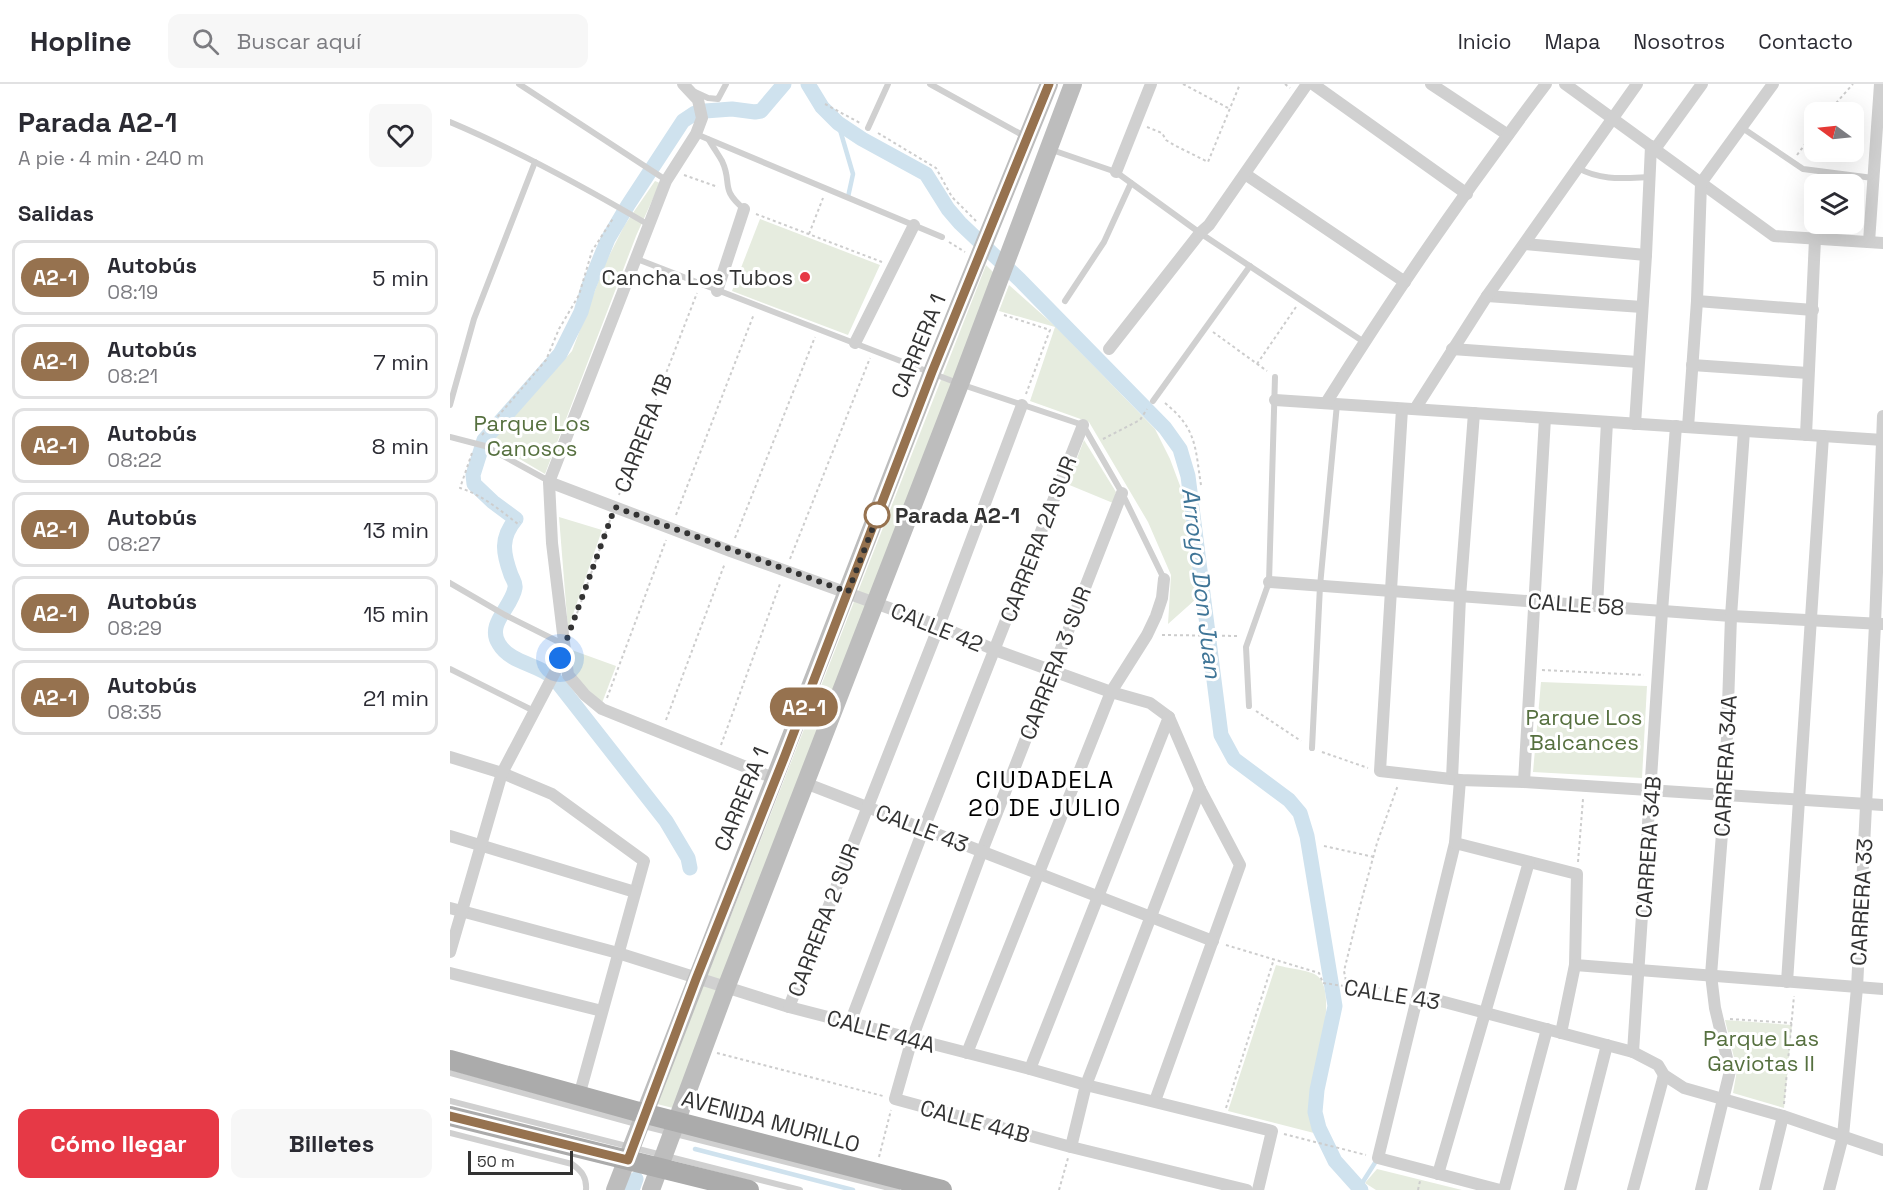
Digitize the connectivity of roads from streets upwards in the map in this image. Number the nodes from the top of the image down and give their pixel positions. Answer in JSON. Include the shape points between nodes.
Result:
{"nodes":[{"id":1,"x":1049,"y":84,"type":"edge"},
{"id":2,"x":1073,"y":84,"type":"edge"},
{"id":3,"x":1151,"y":84,"type":"edge"},
{"id":4,"x":1307,"y":84,"type":"edge"},
{"id":5,"x":1313,"y":84,"type":"edge"},
{"id":6,"x":1431,"y":84,"type":"edge"},
{"id":7,"x":1546,"y":84,"type":"edge"},
{"id":8,"x":1637,"y":84,"type":"edge"},
{"id":9,"x":1702,"y":84,"type":"edge"},
{"id":10,"x":1772,"y":84,"type":"edge"},
{"id":11,"x":1573,"y":86,"type":"edge"},
{"id":12,"x":687,"y":87,"type":"edge"},
{"id":13,"x":1881,"y":90,"type":"edge"},
{"id":14,"x":1612,"y":118,"type":"junction"},
{"id":15,"x":1508,"y":135,"type":"junction"},
{"id":16,"x":1653,"y":148,"type":"junction"},
{"id":17,"x":1116,"y":172,"type":"road end"},
{"id":18,"x":1245,"y":174,"type":"junction"},
{"id":19,"x":1701,"y":183,"type":"junction"},
{"id":20,"x":1467,"y":194,"type":"junction"},
{"id":21,"x":744,"y":209,"type":"road end"},
{"id":22,"x":914,"y":225,"type":"road end"},
{"id":23,"x":1815,"y":239,"type":"junction"},
{"id":24,"x":1869,"y":242,"type":"junction"},
{"id":25,"x":1883,"y":243,"type":"edge"},
{"id":26,"x":1525,"y":244,"type":"junction"},
{"id":27,"x":1647,"y":255,"type":"junction"},
{"id":28,"x":1405,"y":282,"type":"junction"},
{"id":29,"x":717,"y":291,"type":"road end"},
{"id":30,"x":1487,"y":296,"type":"junction"},
{"id":31,"x":1697,"y":301,"type":"junction"},
{"id":32,"x":1642,"y":307,"type":"junction"},
{"id":33,"x":1813,"y":310,"type":"junction"},
{"id":34,"x":855,"y":343,"type":"road end"},
{"id":35,"x":1109,"y":349,"type":"dead end"},
{"id":36,"x":1452,"y":349,"type":"junction"},
{"id":37,"x":1638,"y":362,"type":"junction"},
{"id":38,"x":1692,"y":365,"type":"junction"},
{"id":39,"x":1808,"y":373,"type":"junction"},
{"id":40,"x":1275,"y":400,"type":"road end"},
{"id":41,"x":1331,"y":404,"type":"junction"},
{"id":42,"x":1022,"y":405,"type":"road end"},
{"id":43,"x":1402,"y":409,"type":"junction"},
{"id":44,"x":1415,"y":410,"type":"junction"},
{"id":45,"x":1474,"y":413,"type":"junction"},
{"id":46,"x":1883,"y":416,"type":"edge"},
{"id":47,"x":1545,"y":418,"type":"junction"},
{"id":48,"x":1607,"y":422,"type":"junction"},
{"id":49,"x":1635,"y":424,"type":"junction"},
{"id":50,"x":1083,"y":425,"type":"road end"},
{"id":51,"x":1682,"y":427,"type":"junction"},
{"id":52,"x":1744,"y":431,"type":"junction"},
{"id":53,"x":1806,"y":435,"type":"junction"},
{"id":54,"x":1823,"y":436,"type":"junction"},
{"id":55,"x":1882,"y":440,"type":"edge"},
{"id":56,"x":549,"y":482,"type":"junction"},
{"id":57,"x":1122,"y":493,"type":"road end"},
{"id":58,"x":1164,"y":579,"type":"road end"},
{"id":59,"x":1269,"y":582,"type":"road end"},
{"id":60,"x":1390,"y":590,"type":"junction"},
{"id":61,"x":848,"y":592,"type":"junction"},
{"id":62,"x":1461,"y":597,"type":"junction"},
{"id":63,"x":1533,"y":601,"type":"junction"},
{"id":64,"x":875,"y":602,"type":"junction"},
{"id":65,"x":1598,"y":606,"type":"junction"},
{"id":66,"x":1662,"y":611,"type":"junction"},
{"id":67,"x":1731,"y":616,"type":"junction"},
{"id":68,"x":1811,"y":621,"type":"junction"},
{"id":69,"x":1879,"y":624,"type":"edge"},
{"id":70,"x":939,"y":626,"type":"junction"},
{"id":71,"x":566,"y":645,"type":"junction"},
{"id":72,"x":995,"y":650,"type":"junction"},
{"id":73,"x":1052,"y":671,"type":"junction"},
{"id":74,"x":1111,"y":692,"type":"junction"},
{"id":75,"x":1169,"y":717,"type":"junction"},
{"id":76,"x":450,"y":757,"type":"edge"},
{"id":77,"x":502,"y":773,"type":"junction"},
{"id":78,"x":776,"y":779,"type":"junction"},
{"id":79,"x":1456,"y":780,"type":"junction"},
{"id":80,"x":1524,"y":782,"type":"junction"},
{"id":81,"x":805,"y":783,"type":"junction"},
{"id":82,"x":1200,"y":789,"type":"junction"},
{"id":83,"x":1652,"y":790,"type":"junction"},
{"id":84,"x":1725,"y":795,"type":"junction"},
{"id":85,"x":1799,"y":799,"type":"junction"},
{"id":86,"x":1866,"y":803,"type":"junction"},
{"id":87,"x":1883,"y":804,"type":"edge"},
{"id":88,"x":867,"y":807,"type":"junction"},
{"id":89,"x":924,"y":828,"type":"junction"},
{"id":90,"x":450,"y":836,"type":"edge"},
{"id":91,"x":1455,"y":843,"type":"junction"},
{"id":92,"x":481,"y":845,"type":"junction"},
{"id":93,"x":982,"y":851,"type":"junction"},
{"id":94,"x":1530,"y":862,"type":"junction"},
{"id":95,"x":1039,"y":873,"type":"junction"},
{"id":96,"x":634,"y":892,"type":"junction"},
{"id":97,"x":1099,"y":895,"type":"junction"},
{"id":98,"x":456,"y":910,"type":"edge"},
{"id":99,"x":1151,"y":917,"type":"junction"},
{"id":100,"x":1213,"y":940,"type":"junction"},
{"id":101,"x":450,"y":952,"type":"edge"},
{"id":102,"x":618,"y":953,"type":"junction"},
{"id":103,"x":1575,"y":965,"type":"junction"},
{"id":104,"x":1639,"y":969,"type":"junction"},
{"id":105,"x":450,"y":973,"type":"edge"},
{"id":106,"x":1712,"y":975,"type":"junction"},
{"id":107,"x":696,"y":979,"type":"junction"},
{"id":108,"x":1791,"y":982,"type":"junction"},
{"id":109,"x":726,"y":988,"type":"junction"},
{"id":110,"x":1857,"y":988,"type":"junction"},
{"id":111,"x":1883,"y":989,"type":"edge"},
{"id":112,"x":1418,"y":995,"type":"junction"},
{"id":113,"x":789,"y":1007,"type":"junction"},
{"id":114,"x":602,"y":1011,"type":"junction"},
{"id":115,"x":1486,"y":1013,"type":"junction"},
{"id":116,"x":850,"y":1023,"type":"junction"},
{"id":117,"x":1547,"y":1029,"type":"junction"},
{"id":118,"x":1562,"y":1033,"type":"junction"},
{"id":119,"x":912,"y":1039,"type":"junction"},
{"id":120,"x":1607,"y":1045,"type":"junction"},
{"id":121,"x":1634,"y":1052,"type":"junction"},
{"id":122,"x":967,"y":1053,"type":"junction"},
{"id":123,"x":450,"y":1060,"type":"edge"},
{"id":124,"x":1030,"y":1069,"type":"junction"},
{"id":125,"x":1665,"y":1075,"type":"junction"},
{"id":126,"x":1086,"y":1085,"type":"junction"},
{"id":127,"x":579,"y":1096,"type":"junction"},
{"id":128,"x":894,"y":1099,"type":"joint"},
{"id":129,"x":1724,"y":1099,"type":"junction"},
{"id":130,"x":1155,"y":1101,"type":"junction"},
{"id":131,"x":450,"y":1116,"type":"edge"},
{"id":132,"x":1783,"y":1116,"type":"junction"},
{"id":133,"x":643,"y":1119,"type":"junction"},
{"id":134,"x":674,"y":1127,"type":"junction"},
{"id":135,"x":1843,"y":1136,"type":"junction"},
{"id":136,"x":1071,"y":1147,"type":"junction"},
{"id":137,"x":1883,"y":1150,"type":"edge"},
{"id":138,"x":630,"y":1154,"type":"junction"},
{"id":139,"x":662,"y":1162,"type":"junction"},
{"id":140,"x":1438,"y":1174,"type":"junction"},
{"id":141,"x":615,"y":1190,"type":"edge"},
{"id":142,"x":651,"y":1190,"type":"edge"},
{"id":143,"x":749,"y":1190,"type":"edge"},
{"id":144,"x":942,"y":1190,"type":"edge"},
{"id":145,"x":1247,"y":1190,"type":"edge"},
{"id":146,"x":1258,"y":1190,"type":"edge"},
{"id":147,"x":1502,"y":1190,"type":"edge"},
{"id":148,"x":1570,"y":1190,"type":"edge"},
{"id":149,"x":1633,"y":1190,"type":"edge"},
{"id":150,"x":1701,"y":1190,"type":"edge"},
{"id":151,"x":1764,"y":1190,"type":"edge"},
{"id":152,"x":1829,"y":1190,"type":"edge"}],
"edges":[{"from":1,"to":61,"type":"street","name":"CARRERA 1"},
{"from":2,"to":64,"type":"street"},
{"from":3,"to":17,"type":"street"},
{"from":4,"to":18,"type":"street"},
{"from":5,"to":20,"type":"street"},
{"from":6,"to":15,"type":"street"},
{"from":7,"to":15,"type":"street"},
{"from":8,"to":14,"type":"street"},
{"from":9,"to":16,"type":"street"},
{"from":10,"to":19,"type":"street"},
{"from":11,"to":14,"type":"street"},
{"from":12,"to":56,"type":"street","via":[[698,100],[702,137],[665,175],[637,259]]},
{"from":13,"to":24,"type":"street"},
{"from":14,"to":16,"type":"street"},
{"from":14,"to":26,"type":"street"},
{"from":15,"to":20,"type":"street"},
{"from":16,"to":19,"type":"street"},
{"from":16,"to":27,"type":"street"},
{"from":18,"to":28,"type":"street"},
{"from":18,"to":35,"type":"street"},
{"from":19,"to":23,"type":"street","via":[[1774,236]]},
{"from":19,"to":31,"type":"street","name":"CARRERA 34B"},
{"from":20,"to":28,"type":"street"},
{"from":21,"to":29,"type":"street"},
{"from":22,"to":34,"type":"street"},
{"from":23,"to":24,"type":"street"},
{"from":23,"to":33,"type":"street"},
{"from":24,"to":25,"type":"street"},
{"from":26,"to":27,"type":"street"},
{"from":26,"to":30,"type":"street"},
{"from":27,"to":32,"type":"street"},
{"from":28,"to":41,"type":"street","via":[[1364,342]]},
{"from":30,"to":32,"type":"street"},
{"from":30,"to":36,"type":"street"},
{"from":31,"to":33,"type":"street"},
{"from":31,"to":38,"type":"street","name":"CARRERA 34B"},
{"from":32,"to":37,"type":"street"},
{"from":33,"to":39,"type":"street"},
{"from":36,"to":37,"type":"street"},
{"from":36,"to":44,"type":"street"},
{"from":37,"to":49,"type":"street"},
{"from":38,"to":39,"type":"street"},
{"from":38,"to":51,"type":"street","name":"CARRERA 34B"},
{"from":39,"to":53,"type":"street"},
{"from":40,"to":41,"type":"street"},
{"from":41,"to":43,"type":"street"},
{"from":42,"to":70,"type":"street","name":"CARRERA 2 SUR"},
{"from":43,"to":44,"type":"street"},
{"from":43,"to":60,"type":"street"},
{"from":44,"to":45,"type":"street"},
{"from":45,"to":47,"type":"street"},
{"from":45,"to":62,"type":"street"},
{"from":46,"to":55,"type":"street","name":"CARRERA 33"},
{"from":47,"to":48,"type":"street"},
{"from":47,"to":63,"type":"street"},
{"from":48,"to":49,"type":"street"},
{"from":48,"to":65,"type":"street"},
{"from":49,"to":51,"type":"street"},
{"from":50,"to":72,"type":"street","name":"CARRERA 2A SUR"},
{"from":51,"to":52,"type":"street"},
{"from":51,"to":66,"type":"street","name":"CARRERA 34B"},
{"from":52,"to":53,"type":"street"},
{"from":52,"to":67,"type":"street","name":"CARRERA 34A"},
{"from":53,"to":54,"type":"street"},
{"from":54,"to":55,"type":"street"},
{"from":54,"to":68,"type":"street"},
{"from":55,"to":69,"type":"street","name":"CARRERA 33"},
{"from":56,"to":61,"type":"street","name":"CALLE 42"},
{"from":56,"to":71,"type":"street","via":[[552,543]]},
{"from":57,"to":73,"type":"street","name":"CARRERA 3 SUR"},
{"from":58,"to":74,"type":"street","via":[[1162,598],[1147,635]]},
{"from":59,"to":60,"type":"street","name":"CALLE 58"},
{"from":60,"to":62,"type":"street","name":"CALLE 58"},
{"from":60,"to":79,"type":"street","via":[[1380,771]]},
{"from":61,"to":64,"type":"street","name":"CALLE 42"},
{"from":61,"to":78,"type":"street","name":"CARRERA 1"},
{"from":62,"to":63,"type":"street","name":"CALLE 58"},
{"from":62,"to":79,"type":"street"},
{"from":63,"to":65,"type":"street","name":"CALLE 58"},
{"from":63,"to":80,"type":"street"},
{"from":64,"to":70,"type":"street","name":"CALLE 42"},
{"from":64,"to":81,"type":"street"},
{"from":65,"to":66,"type":"street","name":"CALLE 58"},
{"from":66,"to":67,"type":"street","name":"CALLE 58"},
{"from":66,"to":83,"type":"street","name":"CARRERA 34B"},
{"from":67,"to":68,"type":"street","name":"CALLE 58"},
{"from":67,"to":84,"type":"street","name":"CARRERA 34A"},
{"from":68,"to":69,"type":"street","name":"CALLE 58"},
{"from":68,"to":85,"type":"street"},
{"from":69,"to":86,"type":"street","name":"CARRERA 33"},
{"from":70,"to":72,"type":"street","name":"CALLE 42"},
{"from":70,"to":88,"type":"street","name":"CARRERA 2 SUR"},
{"from":71,"to":77,"type":"street"},
{"from":71,"to":78,"type":"street","via":[[568,675],[602,709]]},
{"from":72,"to":73,"type":"street","name":"CALLE 42"},
{"from":72,"to":89,"type":"street","name":"CARRERA 2A SUR"},
{"from":73,"to":74,"type":"street","name":"CALLE 42"},
{"from":73,"to":93,"type":"street","name":"CARRERA 3 SUR"},
{"from":74,"to":75,"type":"street","name":"CALLE 42","via":[[1150,703]]},
{"from":74,"to":95,"type":"street"},
{"from":75,"to":82,"type":"street"},
{"from":75,"to":97,"type":"street"},
{"from":76,"to":77,"type":"street"},
{"from":77,"to":92,"type":"street"},
{"from":77,"to":96,"type":"street","via":[[552,794],[644,861]]},
{"from":78,"to":107,"type":"street","name":"CARRERA 1"},
{"from":79,"to":80,"type":"street"},
{"from":79,"to":91,"type":"street"},
{"from":80,"to":83,"type":"street"},
{"from":81,"to":88,"type":"street","name":"CALLE 43"},
{"from":81,"to":109,"type":"street"},
{"from":82,"to":99,"type":"street"},
{"from":82,"to":100,"type":"street","via":[[1240,865]]},
{"from":83,"to":84,"type":"street"},
{"from":83,"to":104,"type":"street","name":"CARRERA 34B"},
{"from":84,"to":85,"type":"street"},
{"from":84,"to":106,"type":"street","name":"CARRERA 34A"},
{"from":85,"to":86,"type":"street"},
{"from":85,"to":108,"type":"street"},
{"from":86,"to":87,"type":"street"},
{"from":86,"to":110,"type":"street","name":"CARRERA 33"},
{"from":88,"to":89,"type":"street","name":"CALLE 43"},
{"from":88,"to":113,"type":"street","name":"CARRERA 2 SUR"},
{"from":89,"to":93,"type":"street","name":"CALLE 43"},
{"from":89,"to":116,"type":"street","name":"CARRERA 2A SUR"},
{"from":90,"to":92,"type":"street"},
{"from":91,"to":94,"type":"street"},
{"from":91,"to":112,"type":"street"},
{"from":92,"to":96,"type":"street"},
{"from":92,"to":98,"type":"street"},
{"from":93,"to":95,"type":"street","name":"CALLE 43"},
{"from":93,"to":119,"type":"street","name":"CARRERA 3 SUR"},
{"from":94,"to":103,"type":"street","via":[[1577,874]]},
{"from":94,"to":115,"type":"street"},
{"from":95,"to":97,"type":"street","name":"CALLE 43"},
{"from":95,"to":122,"type":"street"},
{"from":96,"to":102,"type":"street"},
{"from":97,"to":99,"type":"street","name":"CALLE 43"},
{"from":97,"to":124,"type":"street"},
{"from":98,"to":101,"type":"street"},
{"from":98,"to":102,"type":"street","name":"CALLE 44A"},
{"from":99,"to":100,"type":"street","name":"CALLE 43"},
{"from":99,"to":126,"type":"street"},
{"from":100,"to":130,"type":"street"},
{"from":102,"to":107,"type":"street","name":"CALLE 44A"},
{"from":102,"to":114,"type":"street"},
{"from":103,"to":104,"type":"street"},
{"from":103,"to":118,"type":"street"},
{"from":104,"to":106,"type":"street"},
{"from":104,"to":121,"type":"street","name":"CARRERA 34B"},
{"from":105,"to":114,"type":"street"},
{"from":106,"to":108,"type":"street"},
{"from":106,"to":129,"type":"street","name":"CARRERA 34A","via":[[1730,1071]]},
{"from":107,"to":109,"type":"street","name":"CALLE 44A"},
{"from":107,"to":133,"type":"street","name":"CARRERA 1"},
{"from":108,"to":110,"type":"street"},
{"from":109,"to":113,"type":"street","name":"CALLE 44A"},
{"from":109,"to":134,"type":"street"},
{"from":110,"to":111,"type":"street"},
{"from":110,"to":135,"type":"street","name":"CARRERA 33"},
{"from":112,"to":115,"type":"street","name":"CALLE 43"},
{"from":112,"to":140,"type":"street","via":[[1377,1158]]},
{"from":113,"to":116,"type":"street","name":"CALLE 44A"},
{"from":114,"to":127,"type":"street"},
{"from":115,"to":117,"type":"street","name":"CALLE 43"},
{"from":115,"to":140,"type":"street"},
{"from":116,"to":119,"type":"street","name":"CALLE 44A"},
{"from":117,"to":118,"type":"street","name":"CALLE 43"},
{"from":117,"to":147,"type":"street"},
{"from":118,"to":120,"type":"street","name":"CALLE 43"},
{"from":119,"to":122,"type":"street","name":"CALLE 44A"},
{"from":119,"to":128,"type":"street","name":"CARRERA 3 SUR"},
{"from":120,"to":121,"type":"street","name":"CALLE 43"},
{"from":120,"to":148,"type":"street"},
{"from":121,"to":125,"type":"street","name":"CALLE 43","via":[[1658,1065]]},
{"from":122,"to":124,"type":"street","name":"CALLE 44A"},
{"from":123,"to":127,"type":"main road","name":"AVENIDA MURILLO"},
{"from":124,"to":126,"type":"street","name":"CALLE 44A"},
{"from":125,"to":129,"type":"street","name":"CALLE 43","via":[[1684,1088]]},
{"from":125,"to":149,"type":"street"},
{"from":126,"to":130,"type":"street","name":"CALLE 44A"},
{"from":126,"to":136,"type":"street"},
{"from":127,"to":133,"type":"main road","name":"AVENIDA MURILLO"},
{"from":128,"to":136,"type":"street","name":"CALLE 44B"},
{"from":129,"to":132,"type":"street","name":"CALLE 43"},
{"from":129,"to":150,"type":"street","name":"CARRERA 34A"},
{"from":130,"to":146,"type":"street","name":"CALLE 44A","via":[[1272,1131]]},
{"from":131,"to":138,"type":"main road"},
{"from":132,"to":135,"type":"street","name":"CALLE 43"},
{"from":132,"to":151,"type":"street"},
{"from":133,"to":134,"type":"main road","name":"AVENIDA MURILLO"},
{"from":133,"to":138,"type":"street","name":"CARRERA 1"},
{"from":134,"to":139,"type":"street"},
{"from":134,"to":144,"type":"main road","name":"AVENIDA MURILLO"},
{"from":135,"to":137,"type":"street","name":"CALLE 43"},
{"from":135,"to":152,"type":"street","name":"CARRERA 33"},
{"from":136,"to":145,"type":"street","name":"CALLE 44B"},
{"from":138,"to":139,"type":"main road"},
{"from":138,"to":141,"type":"street","name":"CARRERA 1"},
{"from":139,"to":142,"type":"street"},
{"from":139,"to":143,"type":"main road"},
{"from":140,"to":147,"type":"street"}]}
